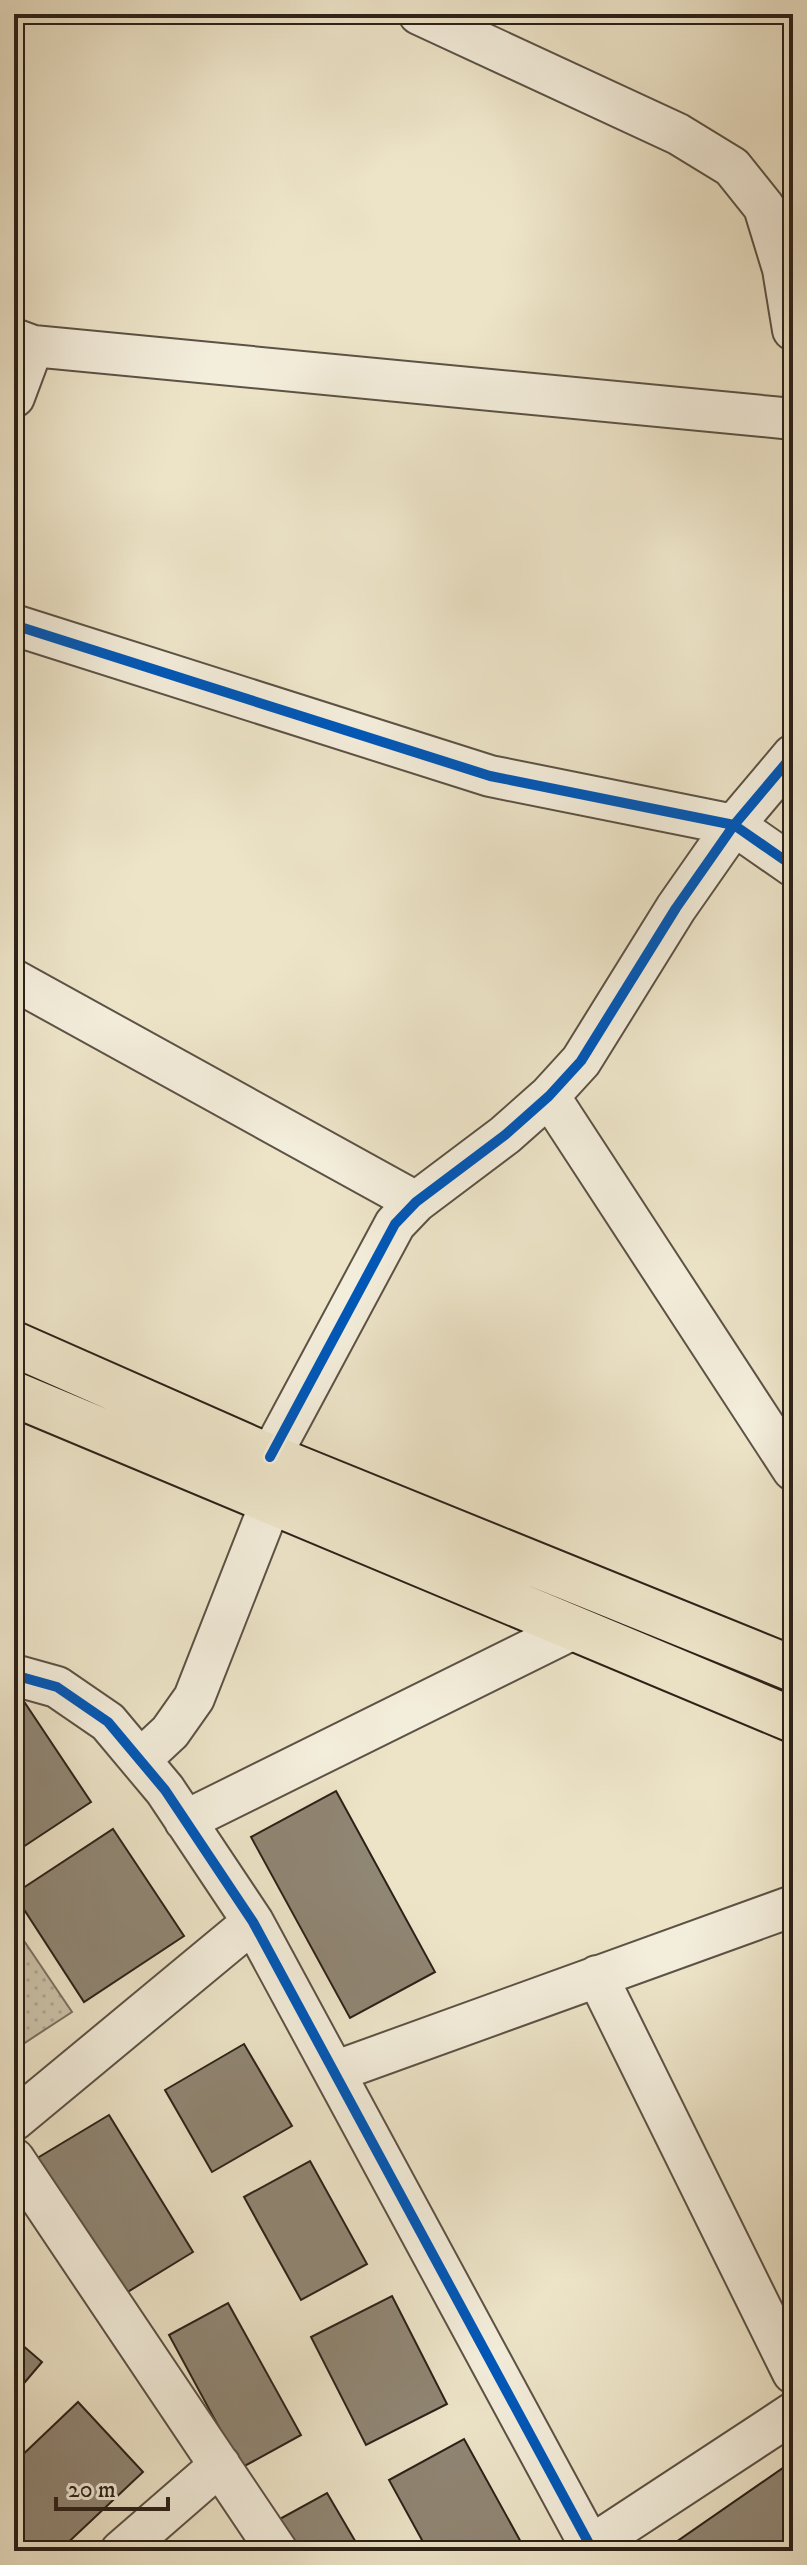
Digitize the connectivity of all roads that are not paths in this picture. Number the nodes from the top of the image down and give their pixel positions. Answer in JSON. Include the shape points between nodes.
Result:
{"nodes":[{"id":1,"x":419,"y":14,"type":"edge"},
{"id":2,"x":793,"y":330,"type":"edge"},
{"id":3,"x":24,"y":342,"type":"edge"},
{"id":4,"x":14,"y":397,"type":"edge"},
{"id":5,"x":793,"y":419,"type":"edge"},
{"id":6,"x":14,"y":625,"type":"edge"},
{"id":7,"x":793,"y":755,"type":"edge"},
{"id":8,"x":734,"y":825,"type":"junction"},
{"id":9,"x":793,"y":866,"type":"edge"},
{"id":10,"x":14,"y":980,"type":"edge"},
{"id":11,"x":549,"y":1096,"type":"junction"},
{"id":12,"x":416,"y":1202,"type":"junction"},
{"id":13,"x":14,"y":1344,"type":"edge"},
{"id":14,"x":14,"y":1394,"type":"edge"},
{"id":15,"x":270,"y":1457,"type":"junction"},
{"id":16,"x":793,"y":1470,"type":"edge"},
{"id":17,"x":271,"y":1502,"type":"junction"},
{"id":18,"x":575,"y":1628,"type":"junction"},
{"id":19,"x":793,"y":1669,"type":"edge"},
{"id":20,"x":14,"y":1675,"type":"edge"},
{"id":21,"x":793,"y":1720,"type":"edge"},
{"id":22,"x":140,"y":1760,"type":"junction"},
{"id":23,"x":185,"y":1821,"type":"junction"},
{"id":24,"x":793,"y":1906,"type":"edge"},
{"id":25,"x":253,"y":1922,"type":"junction"},
{"id":26,"x":597,"y":1976,"type":"junction"},
{"id":27,"x":334,"y":2072,"type":"junction"},
{"id":28,"x":14,"y":2120,"type":"edge"},
{"id":29,"x":14,"y":2159,"type":"edge"},
{"id":30,"x":793,"y":2373,"type":"edge"},
{"id":31,"x":793,"y":2413,"type":"edge"},
{"id":32,"x":220,"y":2465,"type":"junction"},
{"id":33,"x":589,"y":2549,"type":"edge"},
{"id":34,"x":121,"y":2551,"type":"edge"},
{"id":35,"x":277,"y":2551,"type":"edge"}],
"edges":[{"from":1,"to":2,"type":"street","via":[[678,134],[732,167],[764,207],[783,269]]},
{"from":3,"to":4,"type":"street"},
{"from":3,"to":5,"type":"street"},
{"from":6,"to":8,"type":"street","via":[[490,776]]},
{"from":7,"to":8,"type":"street"},
{"from":8,"to":9,"type":"street"},
{"from":8,"to":11,"type":"street","via":[[581,1061]]},
{"from":10,"to":12,"type":"street"},
{"from":11,"to":12,"type":"street"},
{"from":11,"to":16,"type":"street"},
{"from":12,"to":15,"type":"street","via":[[395,1224]]},
{"from":13,"to":15,"type":"main road"},
{"from":14,"to":17,"type":"main road"},
{"from":15,"to":19,"type":"main road"},
{"from":17,"to":18,"type":"main road"},
{"from":17,"to":22,"type":"street","via":[[194,1698],[170,1732]]},
{"from":18,"to":21,"type":"main road"},
{"from":18,"to":23,"type":"street"},
{"from":20,"to":22,"type":"street","via":[[57,1687],[108,1722]]},
{"from":22,"to":23,"type":"street"},
{"from":23,"to":25,"type":"street"},
{"from":24,"to":26,"type":"street"},
{"from":25,"to":27,"type":"street"},
{"from":25,"to":28,"type":"street"},
{"from":26,"to":27,"type":"street"},
{"from":26,"to":30,"type":"street"},
{"from":27,"to":33,"type":"street"},
{"from":29,"to":32,"type":"street"},
{"from":31,"to":33,"type":"street"},
{"from":32,"to":34,"type":"street"},
{"from":32,"to":35,"type":"street"}]}
